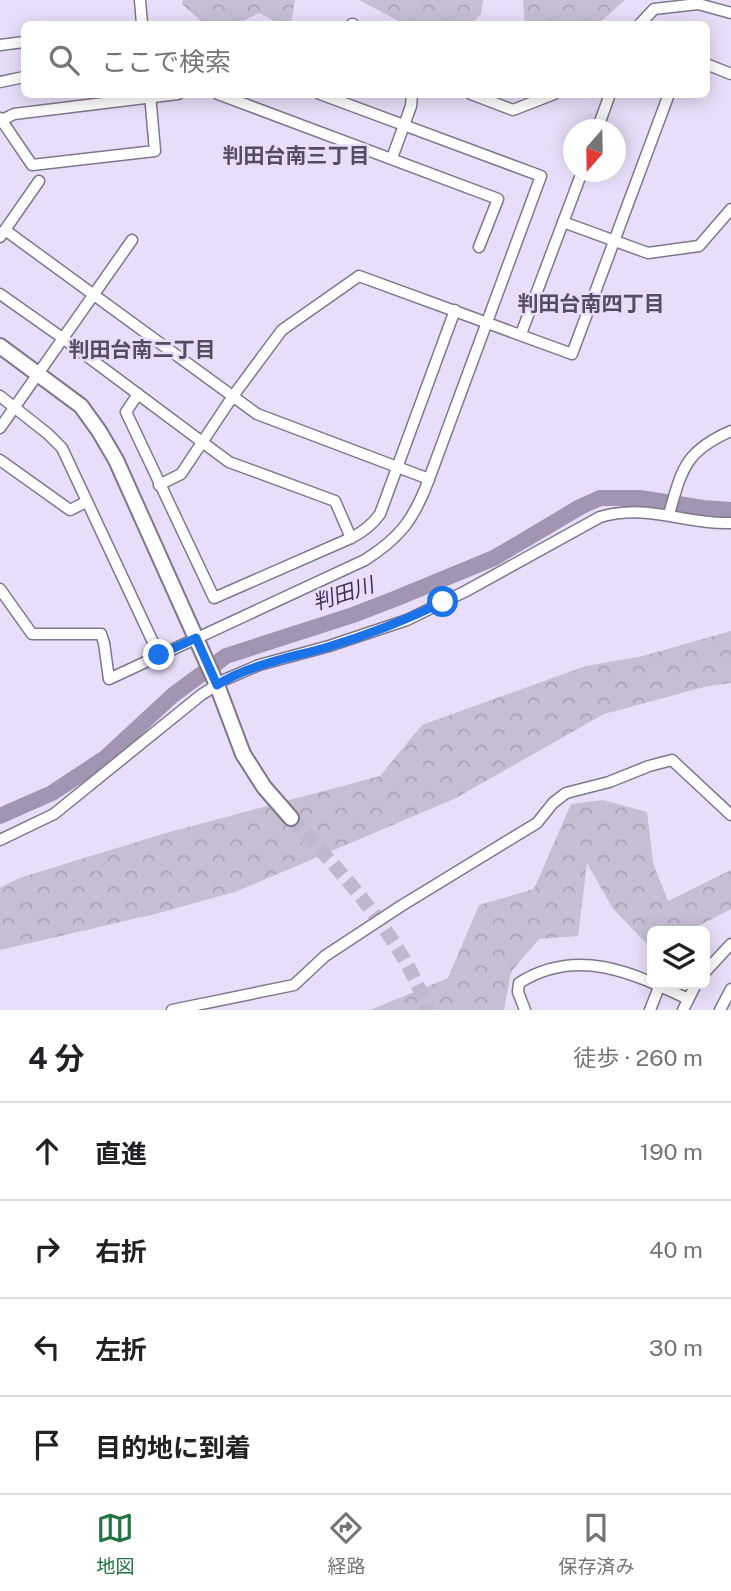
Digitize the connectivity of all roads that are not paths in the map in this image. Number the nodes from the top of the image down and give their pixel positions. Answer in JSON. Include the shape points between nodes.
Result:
{"nodes":[{"id":1,"x":140,"y":0,"type":"edge"},
{"id":2,"x":731,"y":13,"type":"edge"},
{"id":3,"x":142,"y":21,"type":"edge"},
{"id":4,"x":643,"y":21,"type":"edge"},
{"id":5,"x":21,"y":43,"type":"edge"},
{"id":6,"x":0,"y":45,"type":"edge"},
{"id":7,"x":710,"y":66,"type":"edge"},
{"id":8,"x":731,"y":74,"type":"edge"},
{"id":9,"x":21,"y":78,"type":"edge"},
{"id":10,"x":0,"y":82,"type":"edge"},
{"id":11,"x":143,"y":98,"type":"edge"},
{"id":12,"x":151,"y":98,"type":"edge"},
{"id":13,"x":229,"y":98,"type":"edge"},
{"id":14,"x":330,"y":98,"type":"edge"},
{"id":15,"x":412,"y":98,"type":"edge"},
{"id":16,"x":482,"y":98,"type":"edge"},
{"id":17,"x":544,"y":98,"type":"edge"},
{"id":18,"x":609,"y":98,"type":"edge"},
{"id":19,"x":667,"y":98,"type":"edge"},
{"id":20,"x":601,"y":119,"type":"edge"},
{"id":21,"x":0,"y":120,"type":"edge"},
{"id":22,"x":404,"y":126,"type":"junction"},
{"id":23,"x":392,"y":158,"type":"junction"},
{"id":24,"x":39,"y":181,"type":"dead end"},
{"id":25,"x":578,"y":182,"type":"edge"},
{"id":26,"x":731,"y":209,"type":"edge"},
{"id":27,"x":563,"y":222,"type":"junction"},
{"id":28,"x":2,"y":233,"type":"edge"},
{"id":29,"x":132,"y":240,"type":"dead end"},
{"id":30,"x":614,"y":241,"type":"junction"},
{"id":31,"x":479,"y":247,"type":"dead end"},
{"id":32,"x":0,"y":294,"type":"edge"},
{"id":33,"x":96,"y":294,"type":"junction"},
{"id":34,"x":455,"y":310,"type":"junction"},
{"id":35,"x":489,"y":323,"type":"junction"},
{"id":36,"x":522,"y":334,"type":"junction"},
{"id":37,"x":64,"y":339,"type":"junction"},
{"id":38,"x":0,"y":346,"type":"edge"},
{"id":39,"x":39,"y":373,"type":"junction"},
{"id":40,"x":138,"y":394,"type":"junction"},
{"id":41,"x":0,"y":396,"type":"edge"},
{"id":42,"x":233,"y":396,"type":"junction"},
{"id":43,"x":15,"y":407,"type":"junction"},
{"id":44,"x":0,"y":428,"type":"edge"},
{"id":45,"x":731,"y":431,"type":"edge"},
{"id":46,"x":203,"y":442,"type":"junction"},
{"id":47,"x":0,"y":460,"type":"edge"},
{"id":48,"x":397,"y":466,"type":"junction"},
{"id":49,"x":429,"y":479,"type":"junction"},
{"id":50,"x":159,"y":485,"type":"junction"},
{"id":51,"x":86,"y":502,"type":"junction"},
{"id":52,"x":670,"y":512,"type":"junction"},
{"id":53,"x":731,"y":523,"type":"edge"},
{"id":54,"x":351,"y":538,"type":"junction"},
{"id":55,"x":0,"y":589,"type":"edge"},
{"id":56,"x":196,"y":638,"type":"junction"},
{"id":57,"x":159,"y":655,"type":"junction"},
{"id":58,"x":216,"y":682,"type":"junction"},
{"id":59,"x":731,"y":815,"type":"edge"},
{"id":60,"x":291,"y":818,"type":"tunnel mouth"},
{"id":61,"x":0,"y":840,"type":"edge"},
{"id":62,"x":731,"y":944,"type":"edge"},
{"id":63,"x":710,"y":967,"type":"edge"},
{"id":64,"x":647,"y":982,"type":"edge"},
{"id":65,"x":658,"y":989,"type":"edge"},
{"id":66,"x":664,"y":989,"type":"edge"},
{"id":67,"x":693,"y":989,"type":"edge"},
{"id":68,"x":731,"y":989,"type":"edge"},
{"id":69,"x":688,"y":999,"type":"junction"},
{"id":70,"x":172,"y":1010,"type":"edge"},
{"id":71,"x":525,"y":1010,"type":"edge"},
{"id":72,"x":650,"y":1010,"type":"edge"},
{"id":73,"x":684,"y":1010,"type":"edge"},
{"id":74,"x":720,"y":1010,"type":"edge"}],
"edges":[{"from":1,"to":3,"type":"street"},
{"from":2,"to":4,"type":"street","via":[[698,4],[654,9]]},
{"from":5,"to":6,"type":"street"},
{"from":7,"to":8,"type":"street"},
{"from":9,"to":10,"type":"street"},
{"from":11,"to":21,"type":"street","via":[[15,114]]},
{"from":12,"to":21,"type":"street","via":[[155,151],[32,165]]},
{"from":13,"to":23,"type":"street"},
{"from":14,"to":22,"type":"street"},
{"from":15,"to":22,"type":"street"},
{"from":16,"to":17,"type":"street","via":[[513,110]]},
{"from":18,"to":20,"type":"street"},
{"from":19,"to":30,"type":"street"},
{"from":22,"to":23,"type":"street"},
{"from":22,"to":35,"type":"street","via":[[541,176]]},
{"from":23,"to":31,"type":"street","via":[[498,199]]},
{"from":24,"to":28,"type":"street"},
{"from":25,"to":27,"type":"street"},
{"from":26,"to":30,"type":"street","via":[[699,246],[648,253]]},
{"from":27,"to":30,"type":"street"},
{"from":27,"to":36,"type":"street"},
{"from":28,"to":33,"type":"street"},
{"from":29,"to":33,"type":"street"},
{"from":30,"to":36,"type":"street","via":[[572,354]]},
{"from":32,"to":37,"type":"street"},
{"from":33,"to":37,"type":"street"},
{"from":33,"to":42,"type":"street"},
{"from":34,"to":35,"type":"street"},
{"from":34,"to":42,"type":"street","via":[[359,276],[282,330]]},
{"from":34,"to":48,"type":"street"},
{"from":35,"to":36,"type":"street"},
{"from":35,"to":49,"type":"street"},
{"from":37,"to":39,"type":"street"},
{"from":37,"to":40,"type":"street"},
{"from":38,"to":39,"type":"street"},
{"from":39,"to":43,"type":"street"},
{"from":39,"to":56,"type":"street","via":[[81,406],[99,431]]},
{"from":40,"to":46,"type":"street"},
{"from":40,"to":50,"type":"street","via":[[126,412]]},
{"from":41,"to":43,"type":"street"},
{"from":42,"to":46,"type":"street"},
{"from":42,"to":48,"type":"street","via":[[257,414]]},
{"from":43,"to":44,"type":"street"},
{"from":43,"to":51,"type":"street","via":[[62,448]]},
{"from":45,"to":52,"type":"street","via":[[703,444],[688,459]]},
{"from":46,"to":50,"type":"street","via":[[180,474]]},
{"from":46,"to":54,"type":"street","via":[[229,462],[335,501]]},
{"from":47,"to":51,"type":"street","via":[[70,510]]},
{"from":48,"to":49,"type":"street"},
{"from":48,"to":54,"type":"street","via":[[380,514]]},
{"from":49,"to":56,"type":"street","via":[[407,524],[388,545]]},
{"from":50,"to":54,"type":"street","via":[[214,598]]},
{"from":51,"to":57,"type":"street"},
{"from":52,"to":53,"type":"street"},
{"from":52,"to":58,"type":"street","via":[[600,517],[407,620]]},
{"from":55,"to":57,"type":"street","via":[[32,634],[101,634],[109,679]]},
{"from":56,"to":57,"type":"street"},
{"from":56,"to":58,"type":"street"},
{"from":58,"to":60,"type":"street","via":[[243,754]]},
{"from":58,"to":61,"type":"street","via":[[54,814]]},
{"from":59,"to":70,"type":"street","via":[[672,760],[566,793],[537,823],[324,956],[294,985]]},
{"from":62,"to":63,"type":"street"},
{"from":64,"to":71,"type":"street","via":[[594,964],[538,973],[519,983]]},
{"from":65,"to":72,"type":"street"},
{"from":66,"to":69,"type":"street"},
{"from":67,"to":69,"type":"street"},
{"from":68,"to":74,"type":"street"},
{"from":69,"to":73,"type":"street"}]}
